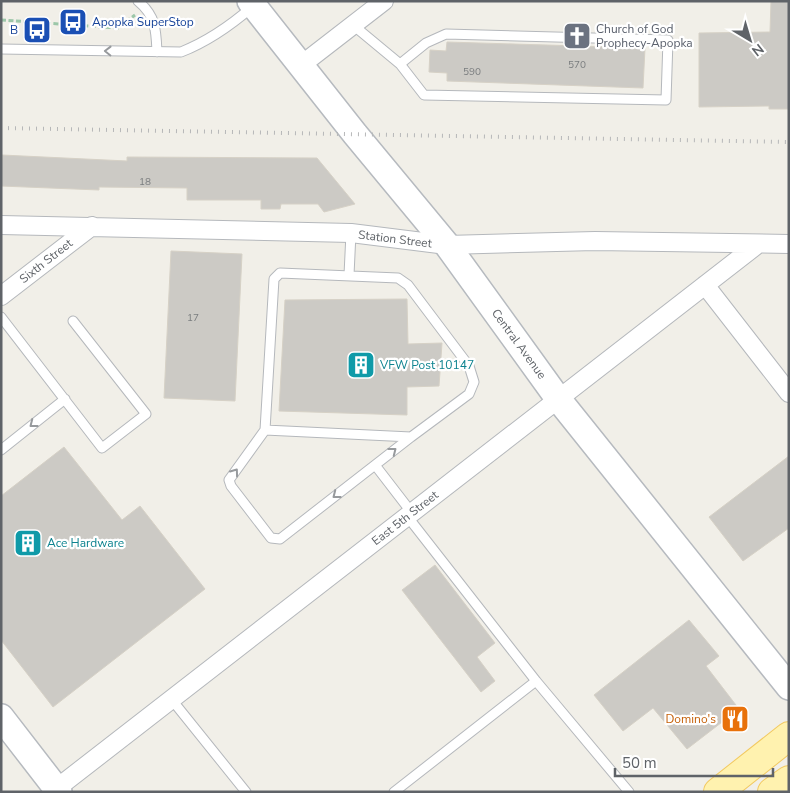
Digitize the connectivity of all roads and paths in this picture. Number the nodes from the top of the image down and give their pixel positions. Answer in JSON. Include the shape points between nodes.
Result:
{"nodes":[{"id":1,"x":384,"y":1,"type":"edge"},
{"id":2,"x":141,"y":4,"type":"edge"},
{"id":3,"x":252,"y":4,"type":"edge"},
{"id":4,"x":1,"y":20,"type":"edge"},
{"id":5,"x":354,"y":25,"type":"junction"},
{"id":6,"x":1,"y":49,"type":"edge"},
{"id":7,"x":157,"y":52,"type":"junction"},
{"id":8,"x":400,"y":64,"type":"junction"},
{"id":9,"x":300,"y":66,"type":"junction"},
{"id":10,"x":1,"y":225,"type":"edge"},
{"id":11,"x":92,"y":226,"type":"junction"},
{"id":12,"x":350,"y":233,"type":"junction"},
{"id":13,"x":758,"y":244,"type":"junction"},
{"id":14,"x":789,"y":244,"type":"edge"},
{"id":15,"x":447,"y":245,"type":"junction"},
{"id":16,"x":349,"y":275,"type":"junction"},
{"id":17,"x":705,"y":286,"type":"junction"},
{"id":18,"x":1,"y":296,"type":"edge"},
{"id":19,"x":1,"y":317,"type":"edge"},
{"id":20,"x":73,"y":321,"type":"dead end"},
{"id":21,"x":789,"y":393,"type":"edge"},
{"id":22,"x":65,"y":399,"type":"junction"},
{"id":23,"x":559,"y":400,"type":"junction"},
{"id":24,"x":266,"y":430,"type":"junction"},
{"id":25,"x":411,"y":437,"type":"junction"},
{"id":26,"x":1,"y":450,"type":"edge"},
{"id":27,"x":375,"y":465,"type":"junction"},
{"id":28,"x":410,"y":514,"type":"junction"},
{"id":29,"x":536,"y":681,"type":"junction"},
{"id":30,"x":789,"y":686,"type":"edge"},
{"id":31,"x":172,"y":700,"type":"junction"},
{"id":32,"x":1,"y":717,"type":"edge"},
{"id":33,"x":789,"y":736,"type":"edge"},
{"id":34,"x":789,"y":780,"type":"edge"},
{"id":35,"x":56,"y":791,"type":"edge"},
{"id":36,"x":246,"y":792,"type":"edge"},
{"id":37,"x":394,"y":792,"type":"edge"},
{"id":38,"x":629,"y":792,"type":"edge"},
{"id":39,"x":718,"y":792,"type":"edge"},
{"id":40,"x":772,"y":792,"type":"edge"}],
"edges":[{"from":1,"to":5,"type":"street"},
{"from":2,"to":4,"type":"path","via":[[118,28]]},
{"from":2,"to":7,"type":"lane","via":[[156,26]]},
{"from":3,"to":7,"type":"lane","via":[[221,33],[202,44],[181,52]]},
{"from":3,"to":9,"type":"street","name":"Central Avenue"},
{"from":5,"to":8,"type":"lane"},
{"from":5,"to":9,"type":"street"},
{"from":7,"to":6,"type":"lane","one_way":true},
{"from":8,"to":8,"type":"lane","via":[[426,43],[446,34],[668,40],[666,100],[424,95]]},
{"from":9,"to":15,"type":"street","name":"Central Avenue"},
{"from":10,"to":11,"type":"street","name":"Station Street"},
{"from":11,"to":12,"type":"street","name":"Station Street"},
{"from":11,"to":18,"type":"street","name":"Sixth Street"},
{"from":12,"to":15,"type":"street","name":"Station Street"},
{"from":12,"to":16,"type":"lane"},
{"from":13,"to":14,"type":"street","name":"Station Street"},
{"from":13,"to":15,"type":"street","name":"Station Street","via":[[595,241]]},
{"from":13,"to":17,"type":"street","name":"East 5th Street"},
{"from":15,"to":23,"type":"street","name":"Central Avenue"},
{"from":16,"to":24,"type":"lane","via":[[280,272],[274,279]]},
{"from":16,"to":25,"type":"lane","via":[[398,278],[408,285],[469,366],[474,382],[469,394]]},
{"from":17,"to":21,"type":"street"},
{"from":17,"to":23,"type":"street","name":"East 5th Street"},
{"from":19,"to":22,"type":"lane"},
{"from":20,"to":22,"type":"lane","via":[[146,414],[102,448]]},
{"from":22,"to":26,"type":"lane","one_way":true},
{"from":23,"to":28,"type":"street","name":"East 5th Street"},
{"from":23,"to":30,"type":"street","name":"Central Avenue"},
{"from":24,"to":25,"type":"lane"},
{"from":27,"to":24,"type":"lane","one_way":true,"via":[[280,539],[272,538],[229,480]]},
{"from":27,"to":25,"type":"lane","one_way":true},
{"from":27,"to":28,"type":"lane"},
{"from":28,"to":29,"type":"lane"},
{"from":28,"to":31,"type":"street","name":"East 5th Street"},
{"from":29,"to":37,"type":"lane"},
{"from":29,"to":38,"type":"lane"},
{"from":31,"to":35,"type":"street","name":"East 5th Street"},
{"from":31,"to":36,"type":"lane"},
{"from":32,"to":35,"type":"street"},
{"from":33,"to":39,"type":"main road"},
{"from":34,"to":40,"type":"main road"}]}
